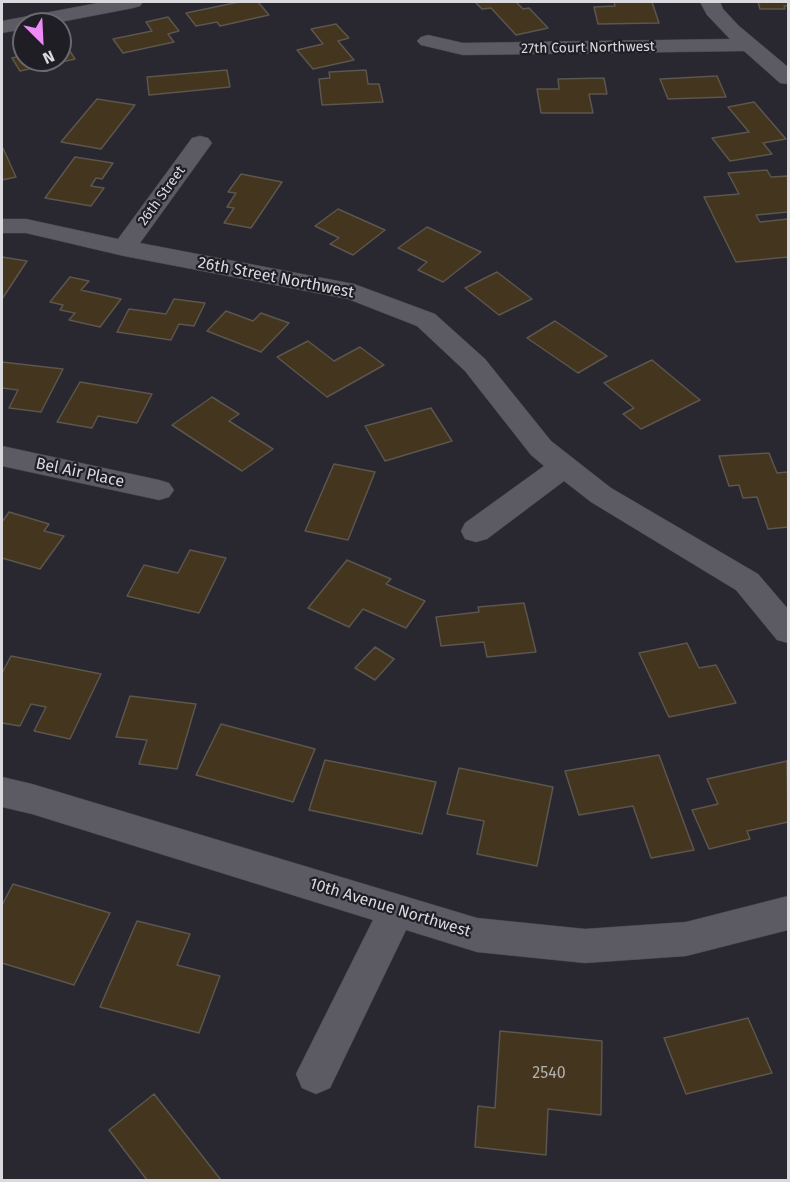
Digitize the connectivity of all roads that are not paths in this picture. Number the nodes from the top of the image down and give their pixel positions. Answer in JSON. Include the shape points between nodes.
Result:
{"nodes":[{"id":1,"x":133,"y":2,"type":"edge"},
{"id":2,"x":710,"y":2,"type":"edge"},
{"id":3,"x":2,"y":27,"type":"edge"},
{"id":4,"x":428,"y":41,"type":"dead end"},
{"id":5,"x":749,"y":45,"type":"junction"},
{"id":6,"x":789,"y":78,"type":"edge"},
{"id":7,"x":200,"y":143,"type":"dead end"},
{"id":8,"x":2,"y":226,"type":"edge"},
{"id":9,"x":124,"y":248,"type":"junction"},
{"id":10,"x":2,"y":456,"type":"edge"},
{"id":11,"x":564,"y":466,"type":"junction"},
{"id":12,"x":159,"y":490,"type":"dead end"},
{"id":13,"x":476,"y":531,"type":"dead end"},
{"id":14,"x":789,"y":631,"type":"edge"},
{"id":15,"x":2,"y":792,"type":"edge"},
{"id":16,"x":397,"y":910,"type":"junction"},
{"id":17,"x":789,"y":913,"type":"edge"},
{"id":18,"x":316,"y":1074,"type":"dead end"}],
"edges":[{"from":1,"to":3,"type":"street"},
{"from":2,"to":5,"type":"street","via":[[714,11]]},
{"from":4,"to":5,"type":"street","name":"27th Court Northwest","via":[[463,49]]},
{"from":5,"to":6,"type":"street"},
{"from":7,"to":9,"type":"street","name":"26th Street"},
{"from":8,"to":9,"type":"street","name":"26th Street Northwest","via":[[26,226]]},
{"from":9,"to":11,"type":"street","name":"26th Street Northwest","via":[[354,292],[426,320],[475,365],[541,448]]},
{"from":10,"to":12,"type":"street","name":"Bel Air Place"},
{"from":11,"to":13,"type":"street"},
{"from":11,"to":14,"type":"street","name":"26th Street Northwest","via":[[601,495],[747,582]]},
{"from":15,"to":16,"type":"street","name":"10th Avenue Northwest"},
{"from":16,"to":17,"type":"street","name":"10th Avenue Northwest","via":[[477,934],[585,946],[686,939]]},
{"from":16,"to":18,"type":"street"}]}
